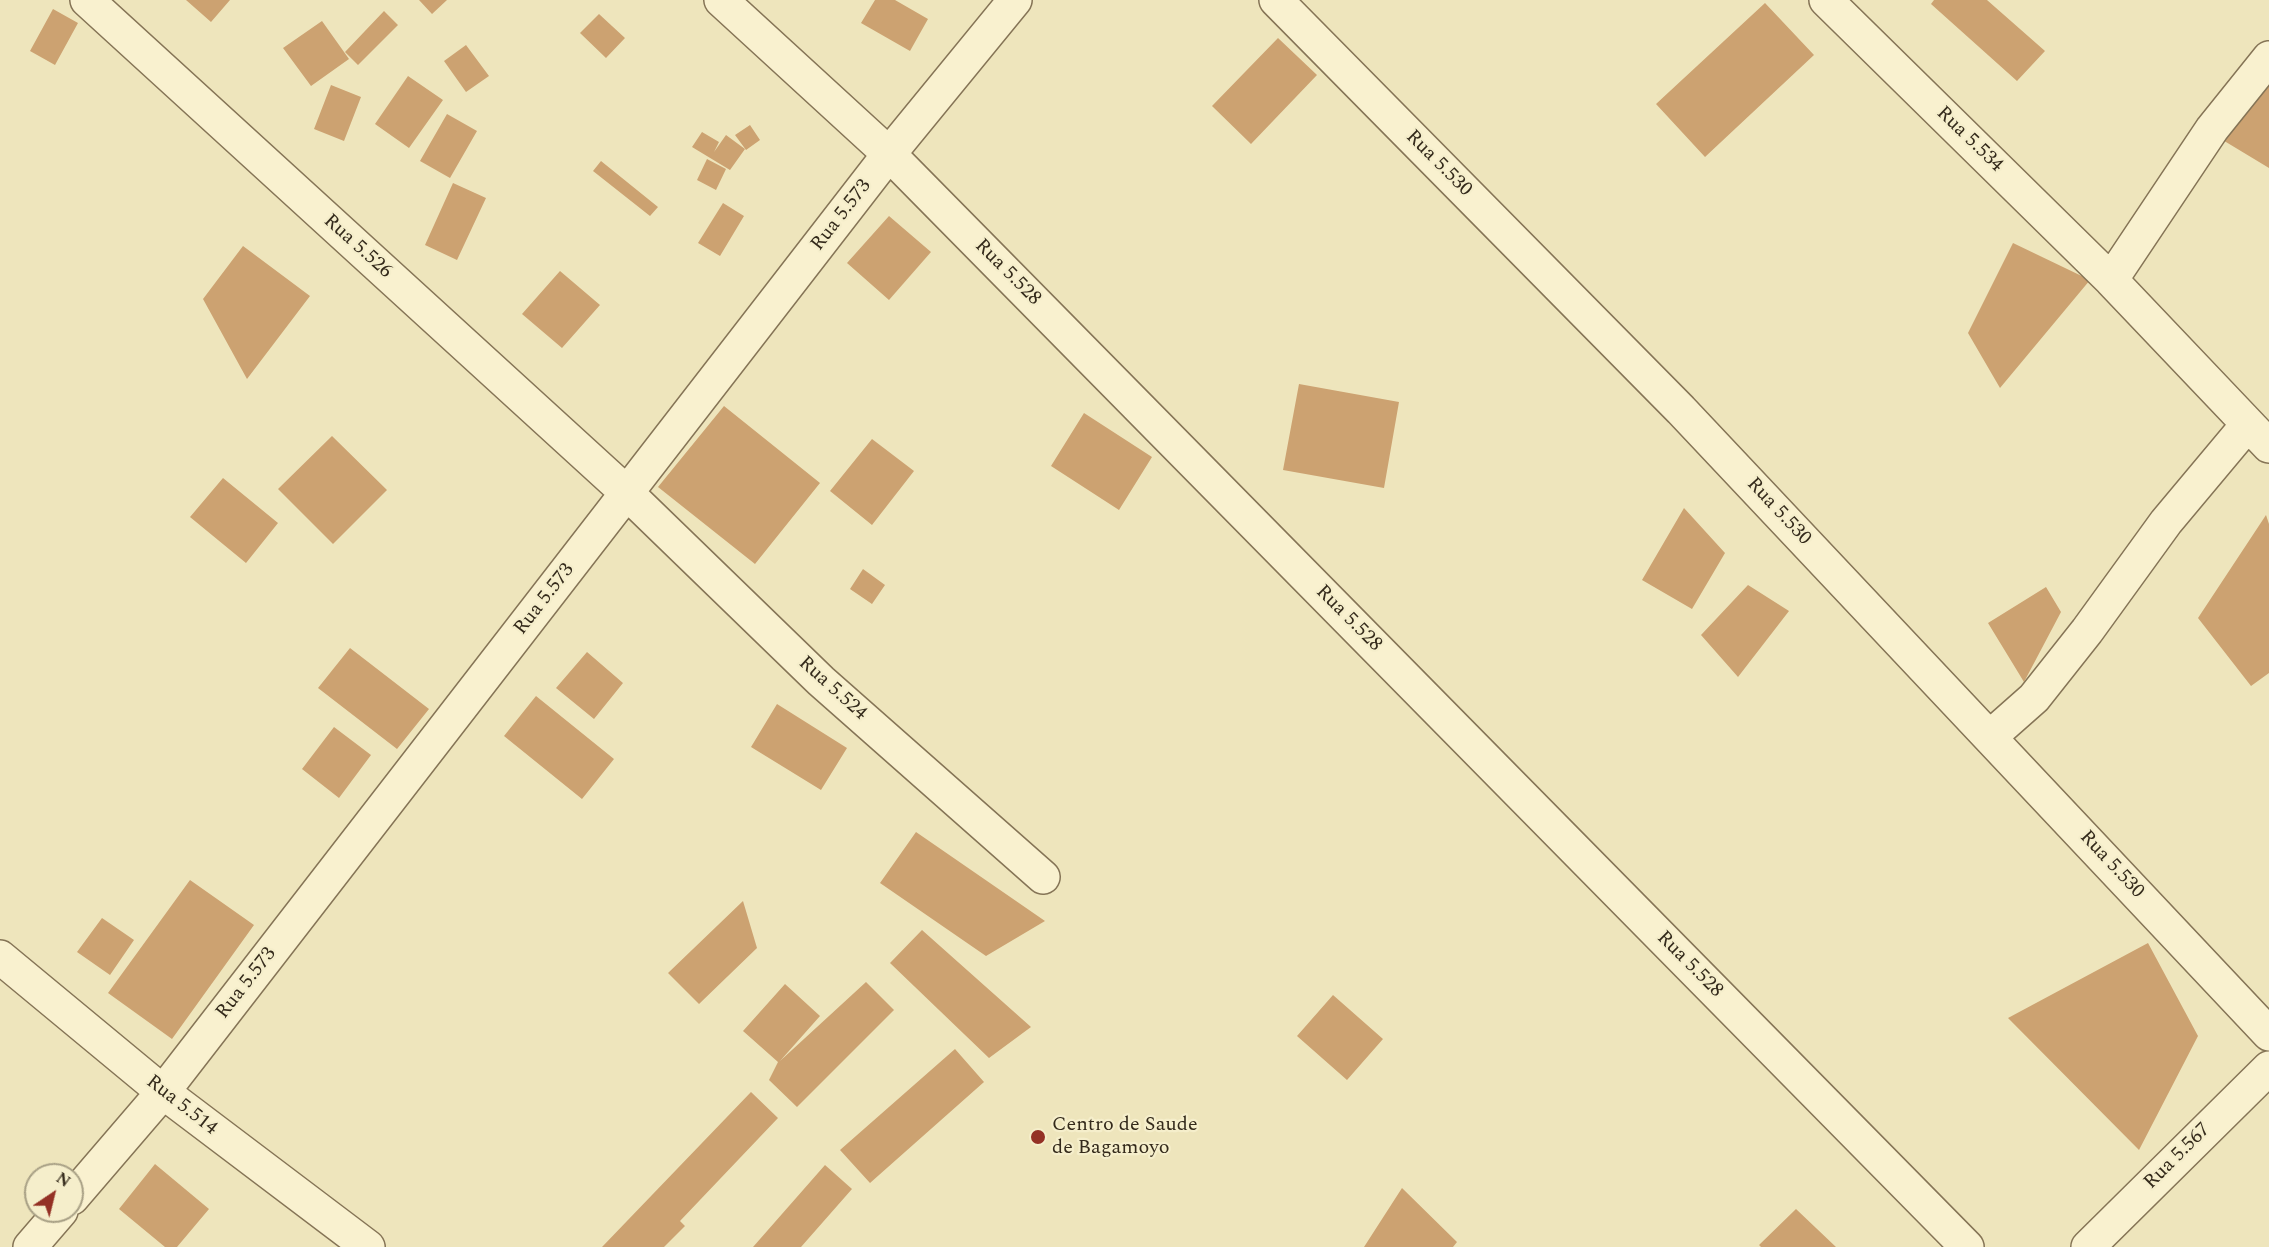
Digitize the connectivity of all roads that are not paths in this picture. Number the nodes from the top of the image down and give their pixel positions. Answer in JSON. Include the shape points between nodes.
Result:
{"nodes":[{"id":1,"x":87,"y":0,"type":"edge"},
{"id":2,"x":721,"y":0,"type":"edge"},
{"id":3,"x":1015,"y":0,"type":"edge"},
{"id":4,"x":1276,"y":0,"type":"edge"},
{"id":5,"x":1826,"y":0,"type":"edge"},
{"id":6,"x":2269,"y":58,"type":"edge"},
{"id":7,"x":889,"y":154,"type":"junction"},
{"id":8,"x":2111,"y":280,"type":"junction"},
{"id":9,"x":2259,"y":435,"type":"edge"},
{"id":10,"x":627,"y":493,"type":"junction"},
{"id":11,"x":1991,"y":736,"type":"junction"},
{"id":12,"x":1044,"y":877,"type":"dead end"},
{"id":13,"x":0,"y":957,"type":"edge"},
{"id":14,"x":2269,"y":1034,"type":"edge"},
{"id":15,"x":2269,"y":1068,"type":"edge"},
{"id":16,"x":163,"y":1092,"type":"junction"},
{"id":17,"x":84,"y":1184,"type":"edge"},
{"id":18,"x":51,"y":1223,"type":"edge"},
{"id":19,"x":30,"y":1247,"type":"edge"},
{"id":20,"x":368,"y":1247,"type":"edge"},
{"id":21,"x":1967,"y":1247,"type":"edge"},
{"id":22,"x":2088,"y":1247,"type":"edge"}],
"edges":[{"from":1,"to":10,"type":"street","name":"Rua 5.526"},
{"from":2,"to":7,"type":"street","name":"Rua 5.528"},
{"from":3,"to":7,"type":"street","name":"Rua 5.573"},
{"from":4,"to":11,"type":"street","name":"Rua 5.530","via":[[1681,410]]},
{"from":5,"to":8,"type":"street","name":"Rua 5.534"},
{"from":6,"to":8,"type":"street","via":[[2212,129]]},
{"from":7,"to":10,"type":"street","name":"Rua 5.573"},
{"from":7,"to":21,"type":"street","name":"Rua 5.528"},
{"from":8,"to":9,"type":"street","name":"Rua 5.534"},
{"from":9,"to":11,"type":"street","via":[[2166,522],[2034,698]]},
{"from":10,"to":12,"type":"street","name":"Rua 5.524","via":[[821,681]]},
{"from":10,"to":16,"type":"street","name":"Rua 5.573"},
{"from":11,"to":14,"type":"street","name":"Rua 5.530"},
{"from":13,"to":16,"type":"street","name":"Rua 5.514"},
{"from":15,"to":22,"type":"street","name":"Rua 5.567"},
{"from":16,"to":17,"type":"street","name":"Rua 5.573"},
{"from":16,"to":20,"type":"street","name":"Rua 5.514"},
{"from":18,"to":19,"type":"street"}]}
